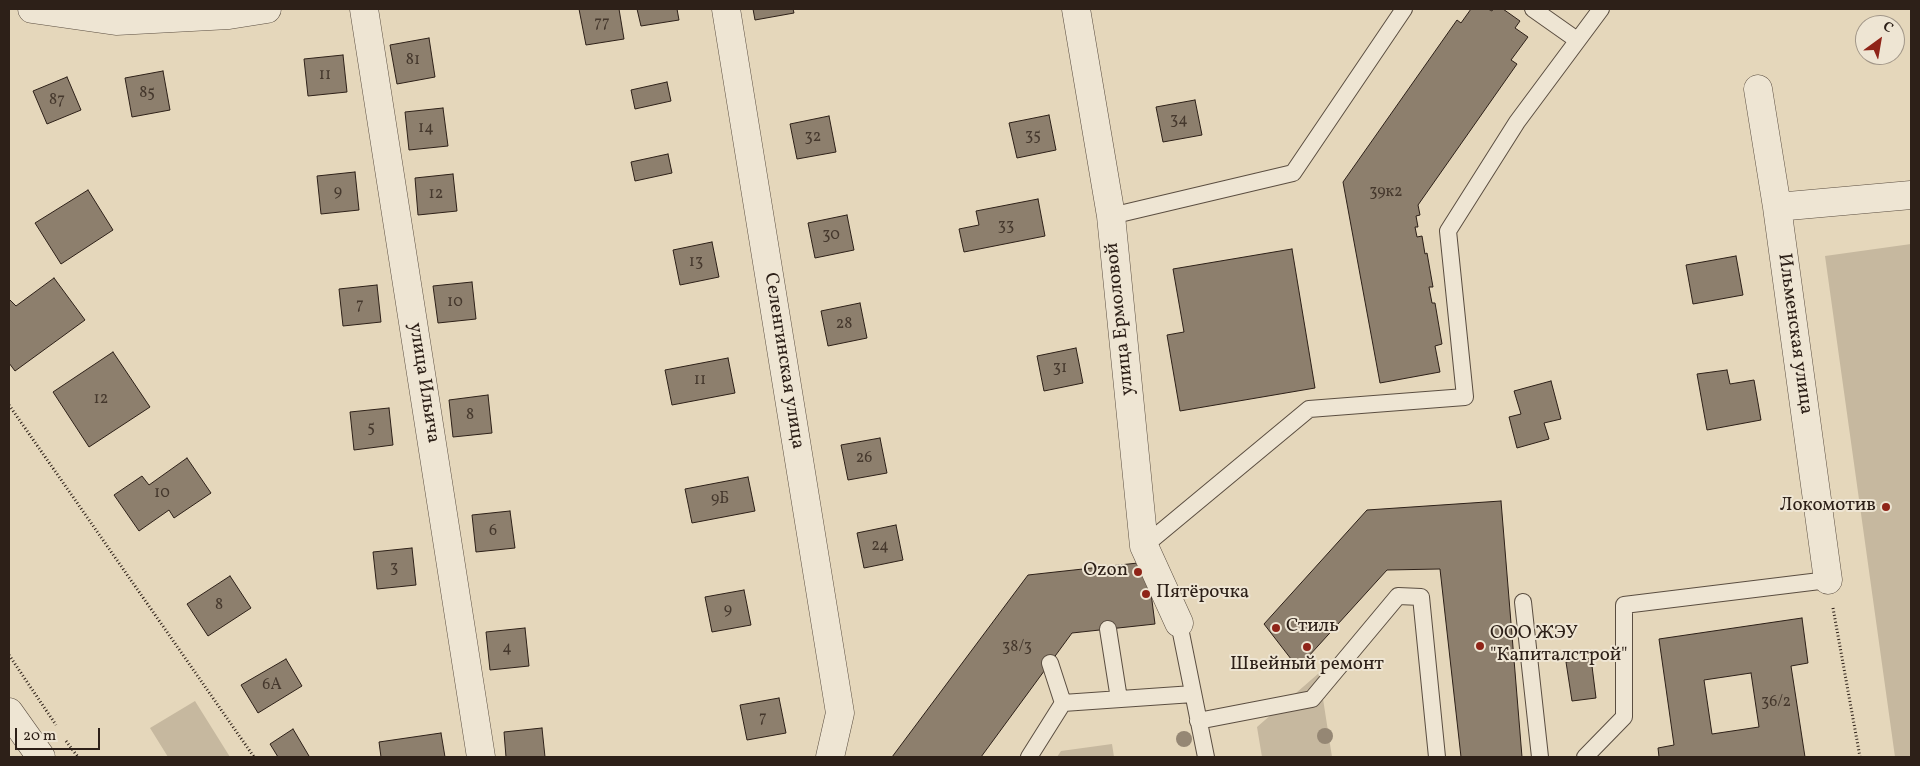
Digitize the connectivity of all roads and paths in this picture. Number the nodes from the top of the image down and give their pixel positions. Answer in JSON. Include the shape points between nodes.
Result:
{"nodes":[{"id":1,"x":32,"y":9,"type":"edge"},
{"id":2,"x":267,"y":9,"type":"edge"},
{"id":3,"x":364,"y":9,"type":"edge"},
{"id":4,"x":726,"y":9,"type":"edge"},
{"id":5,"x":1076,"y":9,"type":"edge"},
{"id":6,"x":1404,"y":9,"type":"edge"},
{"id":7,"x":1533,"y":9,"type":"edge"},
{"id":8,"x":1601,"y":9,"type":"edge"},
{"id":9,"x":1577,"y":40,"type":"junction"},
{"id":10,"x":1758,"y":89,"type":"dead end"},
{"id":11,"x":1911,"y":194,"type":"edge"},
{"id":12,"x":1777,"y":207,"type":"junction"},
{"id":13,"x":1111,"y":216,"type":"junction"},
{"id":14,"x":9,"y":405,"type":"edge"},
{"id":15,"x":1144,"y":546,"type":"junction"},
{"id":16,"x":1828,"y":580,"type":"junction"},
{"id":17,"x":1523,"y":602,"type":"dead end"},
{"id":18,"x":1179,"y":623,"type":"joint"},
{"id":19,"x":1108,"y":629,"type":"dead end"},
{"id":20,"x":9,"y":655,"type":"edge"},
{"id":21,"x":1050,"y":664,"type":"dead end"},
{"id":22,"x":1193,"y":694,"type":"junction"},
{"id":23,"x":1119,"y":699,"type":"junction"},
{"id":24,"x":1063,"y":703,"type":"junction"},
{"id":25,"x":9,"y":712,"type":"edge"},
{"id":26,"x":1198,"y":721,"type":"junction"},
{"id":27,"x":41,"y":757,"type":"edge"},
{"id":28,"x":78,"y":757,"type":"edge"},
{"id":29,"x":254,"y":757,"type":"edge"},
{"id":30,"x":481,"y":757,"type":"edge"},
{"id":31,"x":830,"y":757,"type":"edge"},
{"id":32,"x":1029,"y":757,"type":"edge"},
{"id":33,"x":1206,"y":757,"type":"edge"},
{"id":34,"x":1437,"y":757,"type":"edge"},
{"id":35,"x":1540,"y":757,"type":"edge"},
{"id":36,"x":1585,"y":757,"type":"edge"},
{"id":37,"x":1860,"y":757,"type":"edge"}],
"edges":[{"from":1,"to":2,"type":"street","via":[[116,21],[229,15]]},
{"from":3,"to":30,"type":"street","name":"улица Ильича"},
{"from":4,"to":31,"type":"street","name":"Селенгинская улица","via":[[840,713]]},
{"from":5,"to":13,"type":"street","name":"улица Ермоловой"},
{"from":6,"to":13,"type":"lane","via":[[1293,173]]},
{"from":7,"to":9,"type":"lane"},
{"from":8,"to":9,"type":"lane"},
{"from":9,"to":15,"type":"lane","via":[[1517,122],[1448,231],[1465,398],[1309,409]]},
{"from":10,"to":12,"type":"street","name":"Ильменская улица"},
{"from":11,"to":12,"type":"street"},
{"from":12,"to":16,"type":"street","name":"Ильменская улица"},
{"from":13,"to":15,"type":"street","name":"улица Ермоловой"},
{"from":14,"to":29,"type":"path"},
{"from":15,"to":18,"type":"street","name":"улица Ермоловой"},
{"from":16,"to":36,"type":"lane","via":[[1624,605],[1624,717]]},
{"from":16,"to":37,"type":"path"},
{"from":17,"to":35,"type":"lane"},
{"from":18,"to":22,"type":"lane"},
{"from":19,"to":23,"type":"lane"},
{"from":20,"to":28,"type":"path"},
{"from":21,"to":24,"type":"lane"},
{"from":22,"to":23,"type":"lane"},
{"from":22,"to":26,"type":"lane"},
{"from":23,"to":24,"type":"lane"},
{"from":24,"to":32,"type":"lane"},
{"from":25,"to":27,"type":"street"},
{"from":26,"to":33,"type":"lane"},
{"from":26,"to":34,"type":"lane","via":[[1312,699],[1398,596],[1421,597]]}]}
